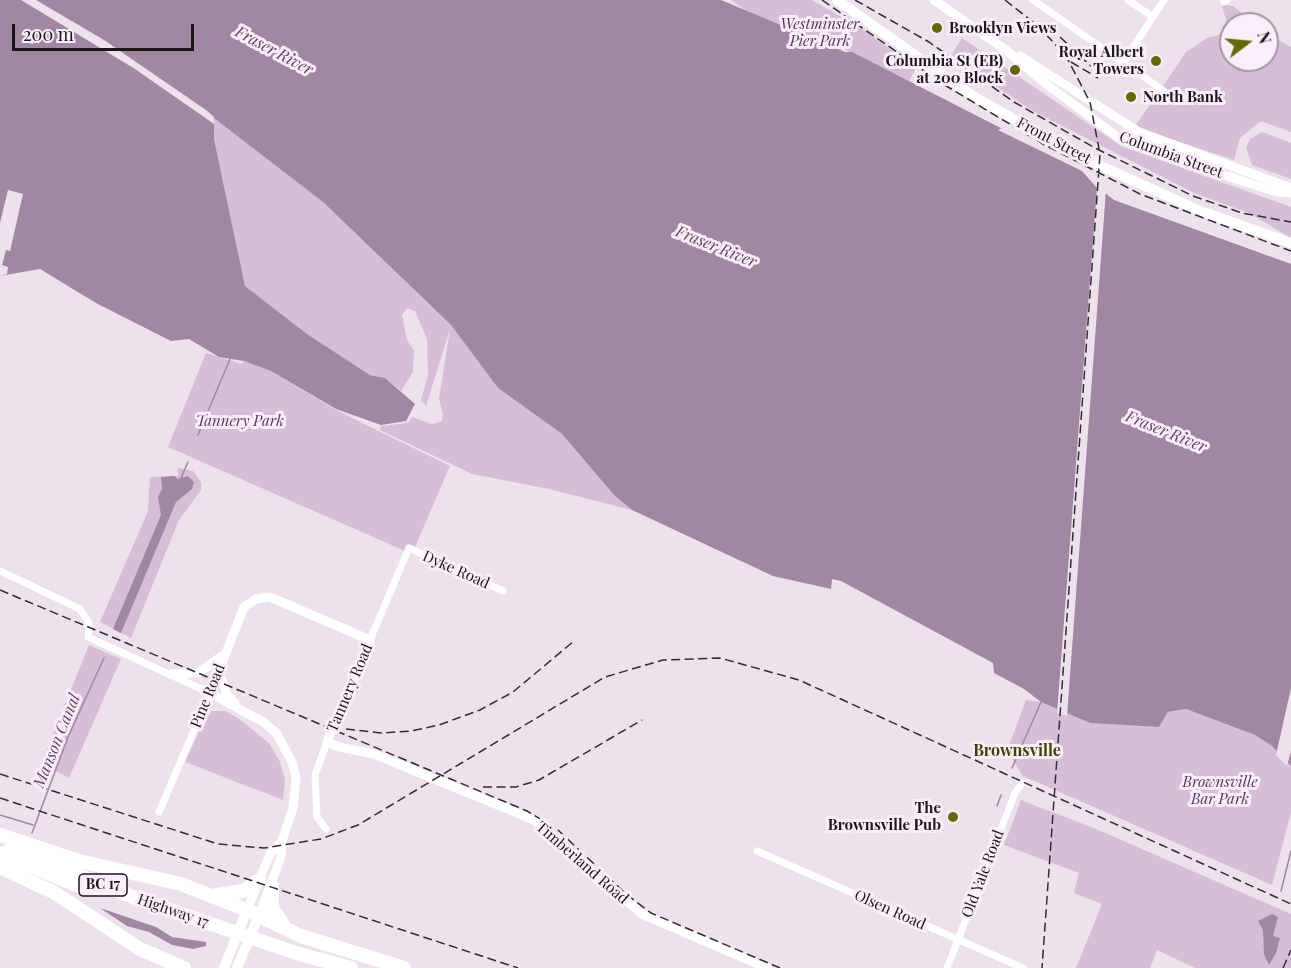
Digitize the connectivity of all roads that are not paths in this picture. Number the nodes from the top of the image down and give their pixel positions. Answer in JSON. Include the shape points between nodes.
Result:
{"nodes":[{"id":1,"x":837,"y":0,"type":"edge"},
{"id":2,"x":934,"y":0,"type":"edge"},
{"id":3,"x":1033,"y":0,"type":"edge"},
{"id":4,"x":1128,"y":0,"type":"edge"},
{"id":5,"x":1164,"y":0,"type":"edge"},
{"id":6,"x":1153,"y":17,"type":"junction"},
{"id":7,"x":1006,"y":50,"type":"junction"},
{"id":8,"x":1123,"y":63,"type":"junction"},
{"id":9,"x":1164,"y":91,"type":"dead end"},
{"id":10,"x":1111,"y":116,"type":"junction"},
{"id":11,"x":1091,"y":119,"type":"junction"},
{"id":12,"x":1291,"y":191,"type":"edge"},
{"id":13,"x":1291,"y":243,"type":"edge"},
{"id":14,"x":409,"y":548,"type":"joint"},
{"id":15,"x":0,"y":572,"type":"edge"},
{"id":16,"x":503,"y":591,"type":"dead end"},
{"id":17,"x":370,"y":639,"type":"junction"},
{"id":18,"x":224,"y":655,"type":"junction"},
{"id":19,"x":218,"y":671,"type":"junction"},
{"id":20,"x":170,"y":674,"type":"junction"},
{"id":21,"x":210,"y":693,"type":"junction"},
{"id":22,"x":239,"y":706,"type":"junction"},
{"id":23,"x":327,"y":742,"type":"junction"},
{"id":24,"x":1023,"y":782,"type":"dead end"},
{"id":25,"x":159,"y":812,"type":"dead end"},
{"id":26,"x":326,"y":829,"type":"dead end"},
{"id":27,"x":0,"y":836,"type":"edge"},
{"id":28,"x":282,"y":841,"type":"junction"},
{"id":29,"x":0,"y":843,"type":"edge"},
{"id":30,"x":757,"y":851,"type":"dead end"},
{"id":31,"x":0,"y":853,"type":"edge"},
{"id":32,"x":0,"y":867,"type":"edge"},
{"id":33,"x":265,"y":883,"type":"junction"},
{"id":34,"x":219,"y":895,"type":"junction"},
{"id":35,"x":254,"y":910,"type":"junction"},
{"id":36,"x":301,"y":936,"type":"junction"},
{"id":37,"x":958,"y":940,"type":"junction"},
{"id":38,"x":238,"y":963,"type":"edge"},
{"id":39,"x":173,"y":965,"type":"edge"},
{"id":40,"x":184,"y":968,"type":"edge"},
{"id":41,"x":224,"y":968,"type":"edge"},
{"id":42,"x":318,"y":968,"type":"edge"},
{"id":43,"x":351,"y":968,"type":"edge"},
{"id":44,"x":404,"y":968,"type":"edge"},
{"id":45,"x":766,"y":968,"type":"edge"},
{"id":46,"x":947,"y":968,"type":"edge"},
{"id":47,"x":1023,"y":968,"type":"edge"}],
"edges":[{"from":1,"to":13,"type":"main road","name":"Front Street","via":[[973,96],[1037,132],[1198,210]]},
{"from":2,"to":7,"type":"street","name":"Columbia Street"},
{"from":3,"to":8,"type":"street"},
{"from":4,"to":6,"type":"street"},
{"from":5,"to":6,"type":"street"},
{"from":6,"to":8,"type":"street"},
{"from":7,"to":10,"type":"street","name":"Columbia Street"},
{"from":7,"to":11,"type":"street","name":"Columbia Street"},
{"from":8,"to":9,"type":"street"},
{"from":10,"to":11,"type":"street","via":[[1106,124]]},
{"from":10,"to":12,"type":"street","name":"Columbia Street","via":[[1147,136]]},
{"from":11,"to":12,"type":"street","name":"Columbia Street","via":[[1119,138],[1142,147],[1277,192]]},
{"from":14,"to":16,"type":"street","name":"Dyke Road"},
{"from":14,"to":17,"type":"street","name":"Tannery Road"},
{"from":15,"to":20,"type":"street","via":[[80,609],[89,623],[88,637]]},
{"from":17,"to":18,"type":"street","name":"Pine Road","via":[[270,597],[256,599],[244,607]]},
{"from":17,"to":23,"type":"street","name":"Tannery Road"},
{"from":18,"to":19,"type":"street","name":"Pine Road"},
{"from":18,"to":20,"type":"street","via":[[198,673]]},
{"from":19,"to":21,"type":"street","name":"Pine Road"},
{"from":19,"to":22,"type":"street","via":[[227,694]]},
{"from":20,"to":21,"type":"street"},
{"from":21,"to":22,"type":"street"},
{"from":21,"to":25,"type":"street","name":"Pine Road"},
{"from":22,"to":28,"type":"street","via":[[277,734],[289,754],[296,793]]},
{"from":23,"to":26,"type":"street","name":"Tannery Road","via":[[316,766],[315,784],[317,817]]},
{"from":23,"to":45,"type":"street","name":"Timberland Road","via":[[374,754],[534,820],[642,914]]},
{"from":24,"to":37,"type":"street","name":"Old Yale Road","via":[[1015,793]]},
{"from":27,"to":34,"type":"highway","via":[[79,861]]},
{"from":28,"to":33,"type":"street","via":[[281,857]]},
{"from":28,"to":33,"type":"street","via":[[270,854]]},
{"from":29,"to":43,"type":"highway","name":"Highway 17","number":"BC 17","via":[[138,899]]},
{"from":30,"to":37,"type":"street","name":"Olsen Road"},
{"from":31,"to":42,"type":"highway","name":"Highway 17","number":"BC 17","via":[[136,908]]},
{"from":32,"to":39,"type":"highway","via":[[54,893],[133,945]]},
{"from":33,"to":34,"type":"highway"},
{"from":33,"to":35,"type":"street"},
{"from":33,"to":35,"type":"street"},
{"from":33,"to":36,"type":"highway","via":[[275,916]]},
{"from":34,"to":35,"type":"highway"},
{"from":35,"to":36,"type":"highway"},
{"from":35,"to":38,"type":"main road","via":[[253,929]]},
{"from":35,"to":41,"type":"main road","via":[[241,926]]},
{"from":36,"to":44,"type":"highway"},
{"from":37,"to":46,"type":"street","name":"Old Yale Road"},
{"from":37,"to":47,"type":"street","name":"Olsen Road"},
{"from":39,"to":40,"type":"highway"}]}
